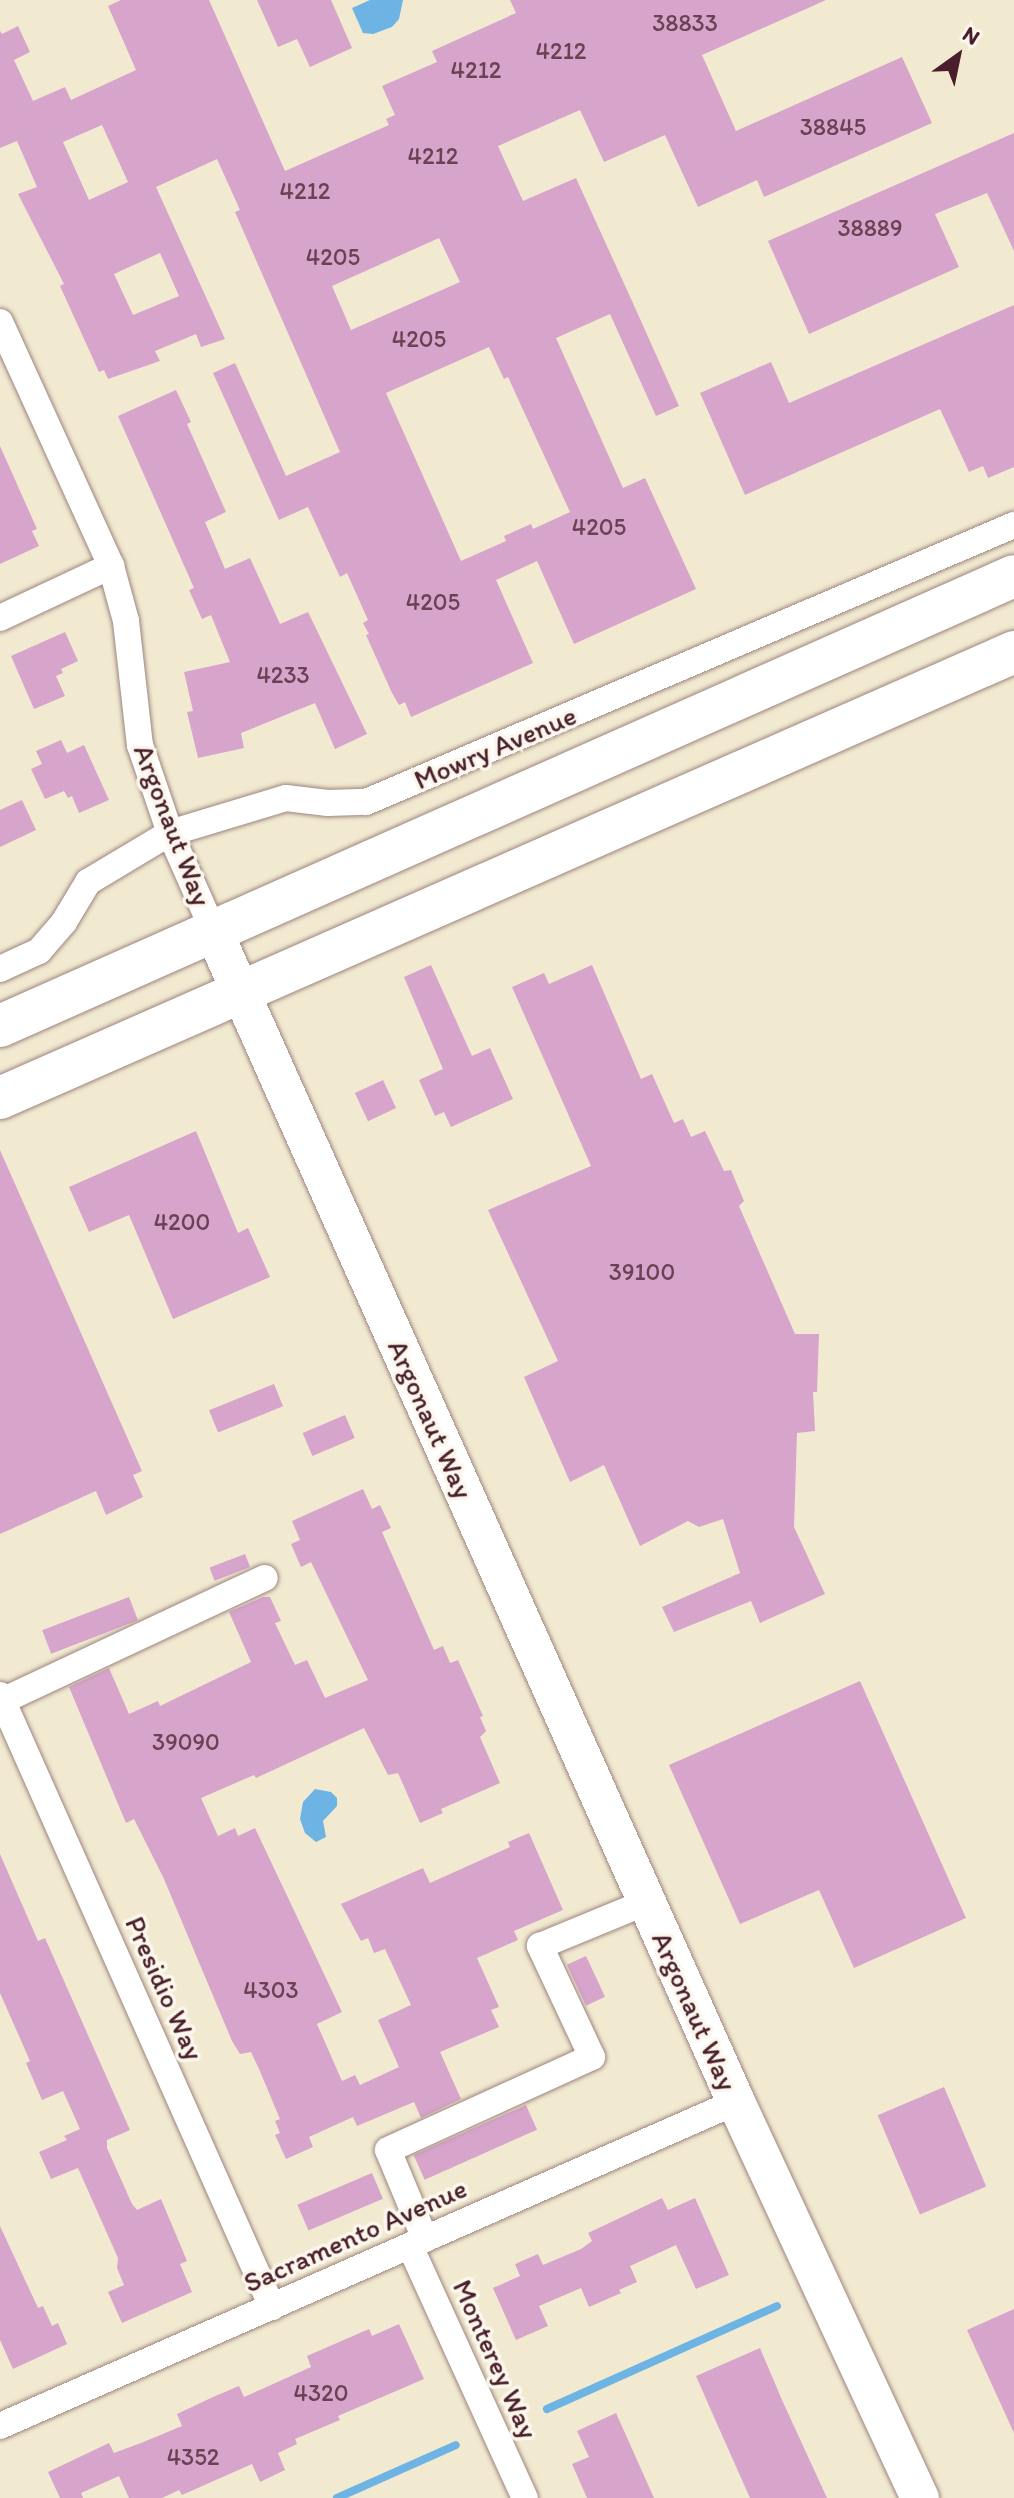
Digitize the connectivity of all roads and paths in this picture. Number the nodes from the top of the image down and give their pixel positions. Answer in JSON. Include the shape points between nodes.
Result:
{"nodes":[{"id":1,"x":0,"y":322,"type":"edge"},
{"id":2,"x":1014,"y":525,"type":"edge"},
{"id":3,"x":111,"y":566,"type":"junction"},
{"id":4,"x":1014,"y":576,"type":"edge"},
{"id":5,"x":0,"y":618,"type":"edge"},
{"id":6,"x":1014,"y":652,"type":"edge"},
{"id":7,"x":170,"y":833,"type":"junction"},
{"id":8,"x":213,"y":930,"type":"junction"},
{"id":9,"x":0,"y":969,"type":"edge"},
{"id":10,"x":241,"y":993,"type":"junction"},
{"id":11,"x":0,"y":1026,"type":"edge"},
{"id":12,"x":0,"y":1098,"type":"edge"},
{"id":13,"x":265,"y":1578,"type":"dead end"},
{"id":14,"x":1,"y":1698,"type":"edge"},
{"id":15,"x":647,"y":1902,"type":"junction"},
{"id":16,"x":736,"y":2102,"type":"junction"},
{"id":17,"x":417,"y":2242,"type":"junction"},
{"id":18,"x":272,"y":2307,"type":"junction"},
{"id":19,"x":0,"y":2426,"type":"edge"},
{"id":20,"x":525,"y":2498,"type":"edge"},
{"id":21,"x":920,"y":2498,"type":"edge"}],
"edges":[{"from":1,"to":3,"type":"street","name":"Argonaut Way"},
{"from":2,"to":7,"type":"street","name":"Mowry Avenue","via":[[366,802],[286,798]]},
{"from":3,"to":5,"type":"street"},
{"from":3,"to":7,"type":"street","name":"Argonaut Way","via":[[126,621],[140,745]]},
{"from":4,"to":8,"type":"main road","name":"Mowry Avenue"},
{"from":6,"to":10,"type":"main road"},
{"from":7,"to":8,"type":"street","name":"Argonaut Way"},
{"from":7,"to":9,"type":"street","name":"Mowry Avenue","via":[[88,882],[39,951]]},
{"from":8,"to":10,"type":"street","name":"Argonaut Way"},
{"from":8,"to":11,"type":"main road","name":"Mowry Avenue"},
{"from":10,"to":12,"type":"main road"},
{"from":10,"to":15,"type":"street","name":"Argonaut Way"},
{"from":13,"to":14,"type":"street"},
{"from":14,"to":18,"type":"street","name":"Presidio Way"},
{"from":15,"to":16,"type":"street","name":"Argonaut Way"},
{"from":15,"to":17,"type":"street","name":"Monterey Way","via":[[540,1946],[592,2057],[388,2150]]},
{"from":16,"to":17,"type":"street","name":"Sacramento Avenue"},
{"from":16,"to":21,"type":"street","name":"Argonaut Way"},
{"from":17,"to":18,"type":"street","name":"Sacramento Avenue"},
{"from":17,"to":20,"type":"street","name":"Monterey Way"},
{"from":18,"to":19,"type":"street","name":"Sacramento Avenue"}]}
